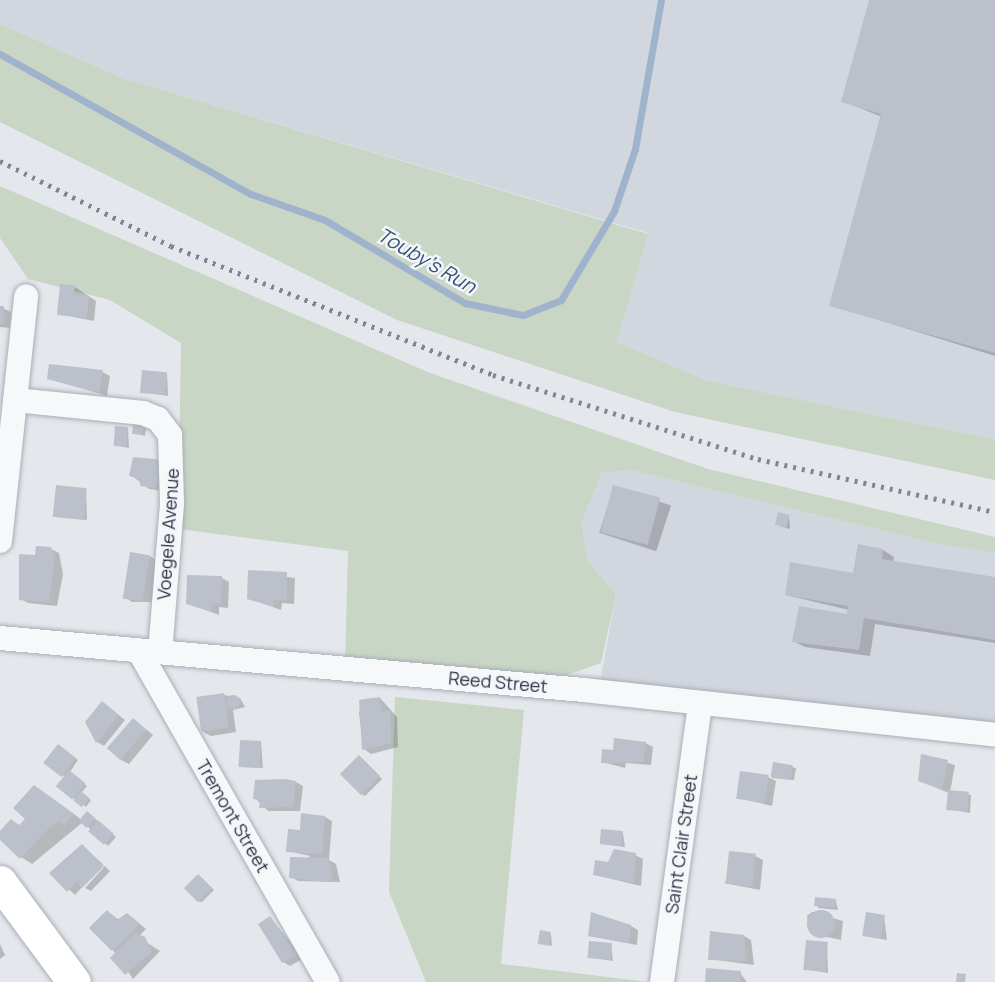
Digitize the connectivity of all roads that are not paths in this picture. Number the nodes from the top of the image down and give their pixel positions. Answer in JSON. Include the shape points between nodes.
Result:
{"nodes":[{"id":1,"x":26,"y":296,"type":"dead end"},
{"id":2,"x":15,"y":400,"type":"junction"},
{"id":3,"x":0,"y":541,"type":"edge"},
{"id":4,"x":0,"y":638,"type":"edge"},
{"id":5,"x":149,"y":651,"type":"junction"},
{"id":6,"x":700,"y":706,"type":"junction"},
{"id":7,"x":995,"y":735,"type":"edge"},
{"id":8,"x":0,"y":882,"type":"edge"},
{"id":9,"x":74,"y":982,"type":"edge"},
{"id":10,"x":328,"y":982,"type":"edge"},
{"id":11,"x":662,"y":982,"type":"edge"}],
"edges":[{"from":1,"to":2,"type":"street"},
{"from":2,"to":3,"type":"street"},
{"from":2,"to":5,"type":"street","name":"Voegele Avenue","via":[[158,419],[170,435],[174,457]]},
{"from":4,"to":5,"type":"street","name":"Reed Street"},
{"from":5,"to":6,"type":"street","name":"Reed Street"},
{"from":5,"to":10,"type":"street","name":"Tremont Street"},
{"from":6,"to":7,"type":"street","name":"Reed Street"},
{"from":6,"to":11,"type":"street","name":"Saint Clair Street"},
{"from":8,"to":9,"type":"main road"}]}
